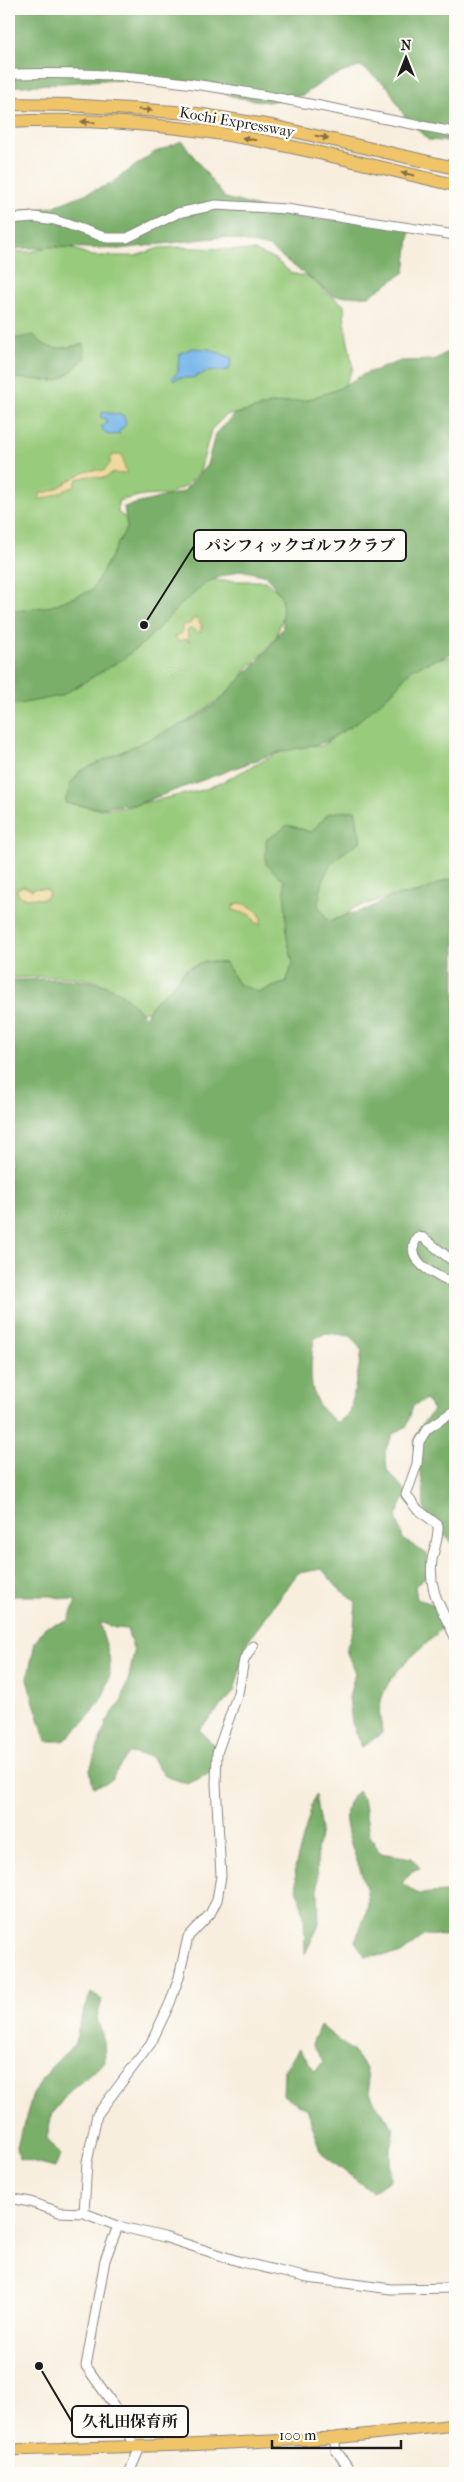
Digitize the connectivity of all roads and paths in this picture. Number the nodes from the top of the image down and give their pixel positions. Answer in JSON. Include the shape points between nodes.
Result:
{"nodes":[{"id":1,"x":9,"y":74,"type":"edge"},
{"id":2,"x":9,"y":104,"type":"edge"},
{"id":3,"x":9,"y":122,"type":"edge"},
{"id":4,"x":455,"y":132,"type":"edge"},
{"id":5,"x":455,"y":168,"type":"edge"},
{"id":6,"x":455,"y":185,"type":"edge"},
{"id":7,"x":9,"y":219,"type":"edge"},
{"id":8,"x":455,"y":235,"type":"edge"},
{"id":9,"x":455,"y":1263,"type":"edge"},
{"id":10,"x":455,"y":1285,"type":"edge"},
{"id":11,"x":455,"y":1410,"type":"edge"},
{"id":12,"x":455,"y":1637,"type":"edge"},
{"id":13,"x":252,"y":1646,"type":"dead end"},
{"id":14,"x":9,"y":2198,"type":"edge"},
{"id":15,"x":84,"y":2213,"type":"junction"},
{"id":16,"x":118,"y":2226,"type":"junction"},
{"id":17,"x":455,"y":2288,"type":"edge"},
{"id":18,"x":455,"y":2425,"type":"edge"},
{"id":19,"x":334,"y":2438,"type":"junction"},
{"id":20,"x":134,"y":2447,"type":"junction"},
{"id":21,"x":9,"y":2450,"type":"edge"},
{"id":22,"x":129,"y":2473,"type":"edge"},
{"id":23,"x":352,"y":2473,"type":"edge"}],
"edges":[{"from":1,"to":4,"type":"street","via":[[133,77],[191,84]]},
{"from":2,"to":5,"type":"highway","name":"Kochi Expressway","one_way":true,"via":[[190,113],[272,126]]},
{"from":6,"to":3,"type":"highway","name":"Kochi Expressway","one_way":true,"via":[[271,143],[188,129],[66,121]]},
{"from":7,"to":8,"type":"street","via":[[34,217],[55,220],[107,238],[127,238],[178,212],[216,205],[286,209]]},
{"from":9,"to":10,"type":"street","via":[[424,1238],[417,1237],[413,1244],[414,1252],[426,1270]]},
{"from":11,"to":12,"type":"street","via":[[427,1428],[419,1442],[417,1464],[406,1495],[416,1508],[438,1525],[431,1589]]},
{"from":13,"to":15,"type":"street","via":[[244,1660],[238,1693],[217,1753],[221,1876],[217,1900],[210,1914],[188,1938],[170,2003],[151,2043],[97,2115],[87,2162]]},
{"from":14,"to":15,"type":"street","via":[[59,2212]]},
{"from":15,"to":16,"type":"street"},
{"from":16,"to":17,"type":"street","via":[[308,2278],[391,2288]]},
{"from":16,"to":20,"type":"street","via":[[105,2260],[86,2366],[119,2414]]},
{"from":18,"to":19,"type":"main road"},
{"from":19,"to":20,"type":"main road"},
{"from":19,"to":23,"type":"street","via":[[336,2450]]},
{"from":20,"to":21,"type":"main road"},
{"from":20,"to":22,"type":"street","via":[[138,2452]]}]}
